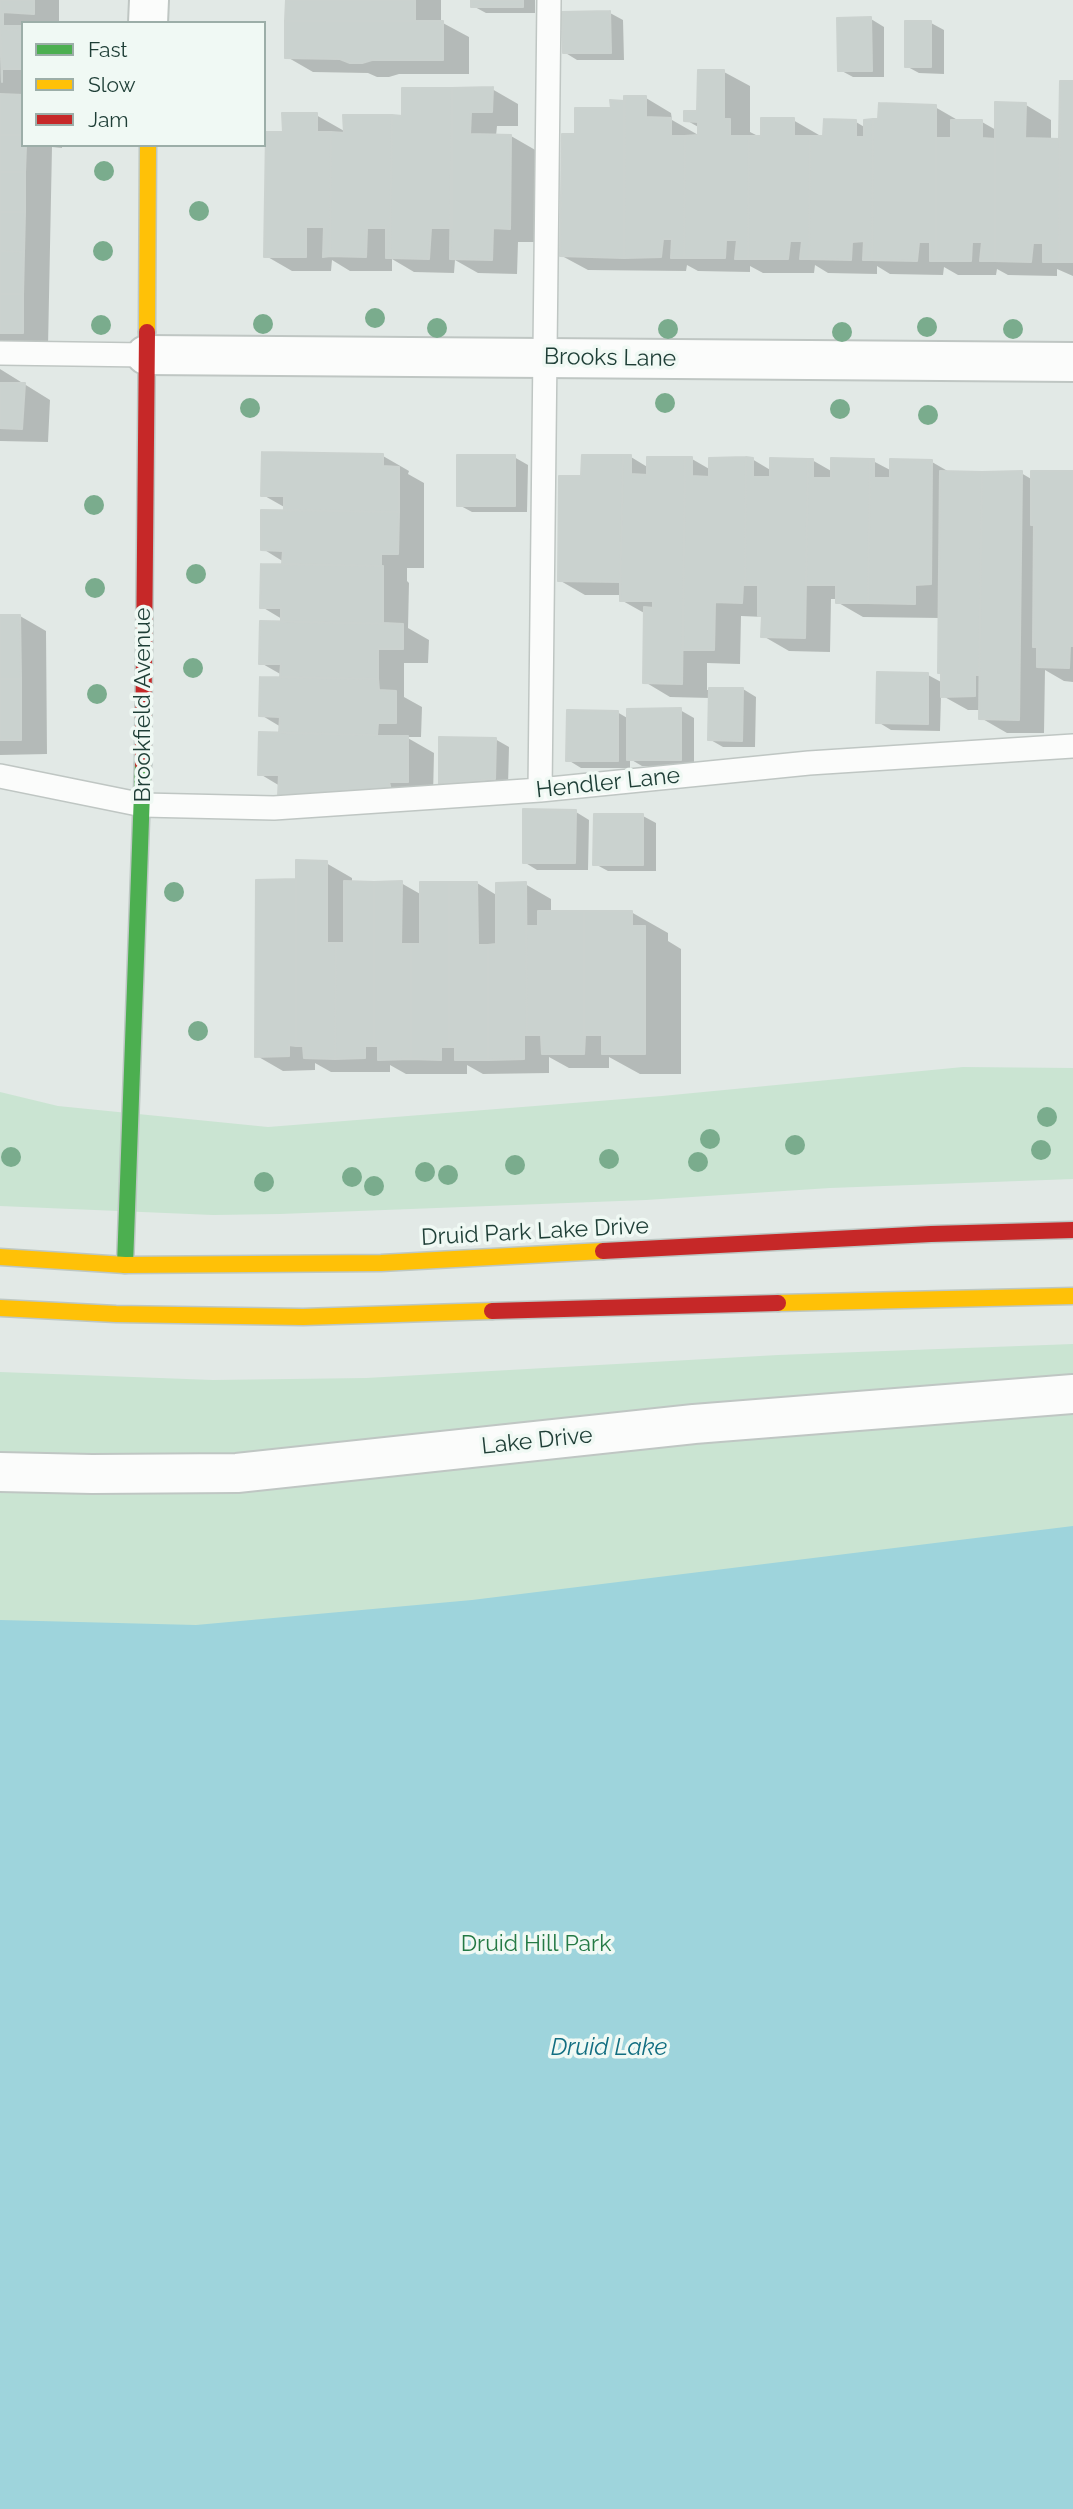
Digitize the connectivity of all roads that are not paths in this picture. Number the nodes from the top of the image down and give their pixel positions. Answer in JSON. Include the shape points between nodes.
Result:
{"nodes":[{"id":1,"x":149,"y":0,"type":"edge"},
{"id":2,"x":549,"y":0,"type":"edge"},
{"id":3,"x":148,"y":21,"type":"edge"},
{"id":4,"x":148,"y":147,"type":"edge"},
{"id":5,"x":0,"y":353,"type":"edge"},
{"id":6,"x":146,"y":355,"type":"junction"},
{"id":7,"x":545,"y":357,"type":"junction"},
{"id":8,"x":1073,"y":362,"type":"edge"},
{"id":9,"x":1073,"y":746,"type":"edge"},
{"id":10,"x":0,"y":776,"type":"edge"},
{"id":11,"x":540,"y":790,"type":"junction"},
{"id":12,"x":143,"y":805,"type":"junction"},
{"id":13,"x":1073,"y":1230,"type":"edge"},
{"id":14,"x":0,"y":1257,"type":"edge"},
{"id":15,"x":125,"y":1265,"type":"junction"},
{"id":16,"x":1073,"y":1296,"type":"edge"},
{"id":17,"x":0,"y":1308,"type":"edge"},
{"id":18,"x":1073,"y":1394,"type":"edge"},
{"id":19,"x":0,"y":1472,"type":"edge"}],
"edges":[{"from":1,"to":3,"type":"street"},
{"from":2,"to":7,"type":"lane"},
{"from":4,"to":6,"type":"main road","name":"Brookfield Avenue"},
{"from":5,"to":6,"type":"lane"},
{"from":6,"to":7,"type":"street","name":"Brooks Lane"},
{"from":6,"to":12,"type":"main road","name":"Brookfield Avenue"},
{"from":7,"to":8,"type":"street","name":"Brooks Lane"},
{"from":7,"to":11,"type":"lane"},
{"from":9,"to":11,"type":"lane","name":"Hendler Lane","via":[[809,763]]},
{"from":10,"to":12,"type":"lane","name":"Hendler Lane"},
{"from":11,"to":12,"type":"lane","name":"Hendler Lane","via":[[274,808]]},
{"from":12,"to":15,"type":"main road","name":"Brookfield Avenue"},
{"from":13,"to":15,"type":"main road","name":"Druid Park Lake Drive","via":[[381,1263]]},
{"from":14,"to":15,"type":"main road","name":"Druid Park Lake Drive"},
{"from":16,"to":17,"type":"main road","via":[[303,1317]]},
{"from":18,"to":19,"type":"street","name":"Lake Drive","via":[[694,1424],[237,1473]]}]}
